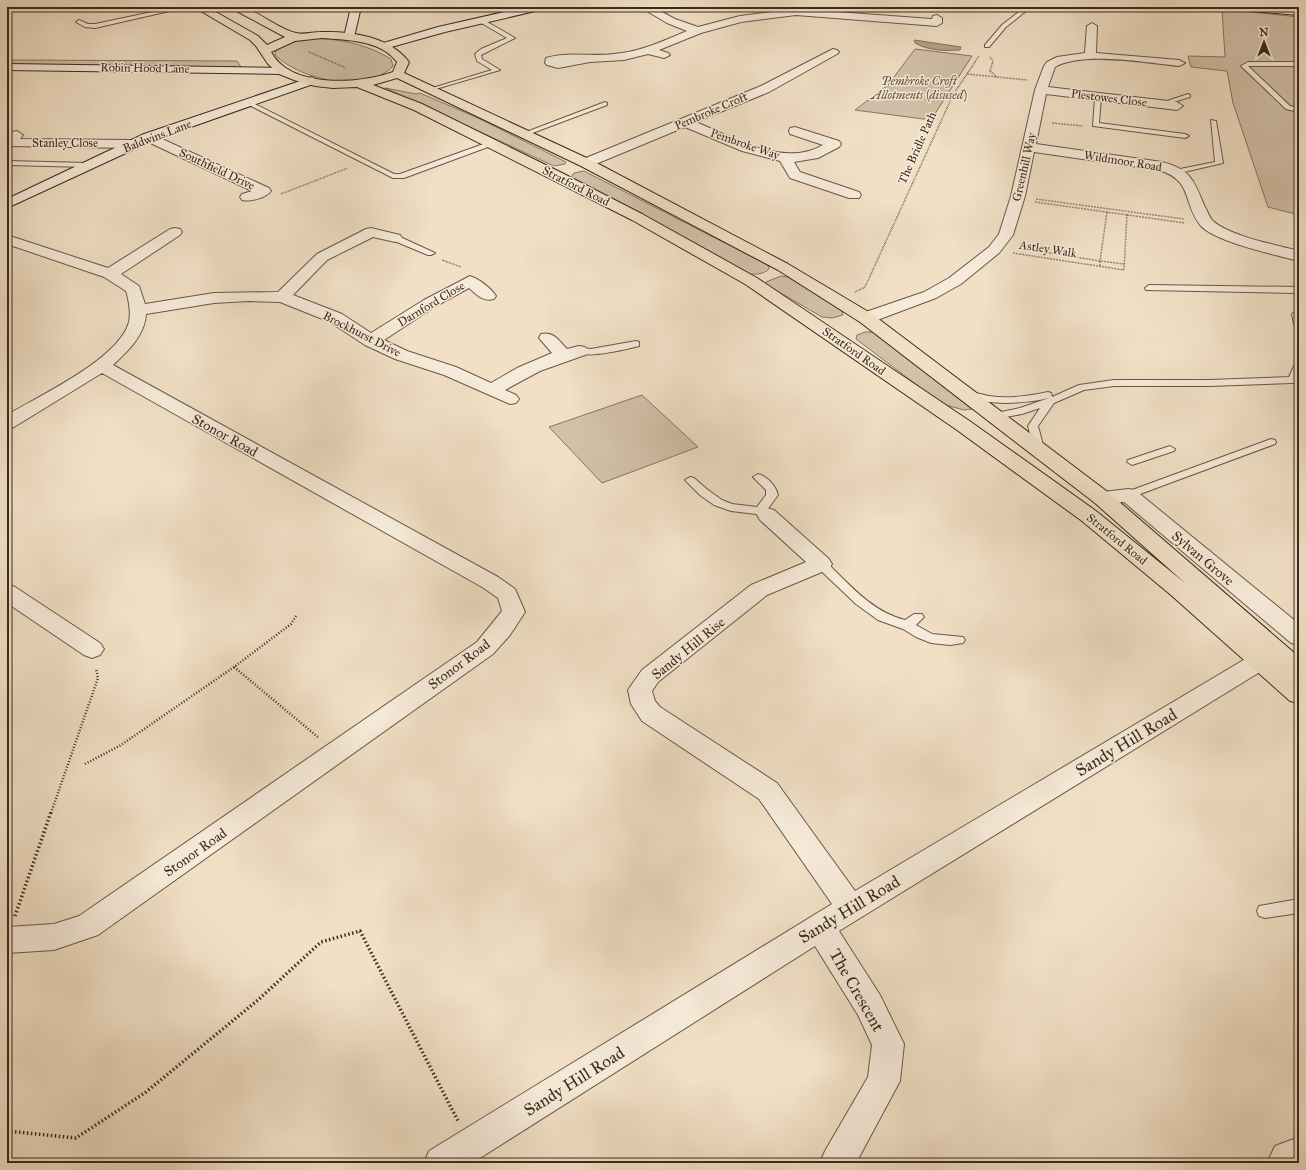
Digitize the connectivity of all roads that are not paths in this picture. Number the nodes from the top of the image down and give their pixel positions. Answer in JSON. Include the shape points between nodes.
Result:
{"nodes":[{"id":1,"x":184,"y":7,"type":"edge"},
{"id":2,"x":199,"y":7,"type":"edge"},
{"id":3,"x":234,"y":7,"type":"edge"},
{"id":4,"x":356,"y":7,"type":"edge"},
{"id":5,"x":540,"y":7,"type":"edge"},
{"id":6,"x":645,"y":7,"type":"edge"},
{"id":7,"x":1028,"y":7,"type":"edge"},
{"id":8,"x":1239,"y":7,"type":"edge"},
{"id":9,"x":1275,"y":9,"type":"edge"},
{"id":10,"x":1299,"y":12,"type":"edge"},
{"id":11,"x":937,"y":18,"type":"dead end"},
{"id":12,"x":480,"y":20,"type":"junction"},
{"id":13,"x":78,"y":22,"type":"dead end"},
{"id":14,"x":1092,"y":26,"type":"dead end"},
{"id":15,"x":697,"y":31,"type":"junction"},
{"id":16,"x":297,"y":37,"type":"junction"},
{"id":17,"x":349,"y":37,"type":"junction"},
{"id":18,"x":384,"y":46,"type":"junction"},
{"id":19,"x":987,"y":46,"type":"road end"},
{"id":20,"x":266,"y":51,"type":"junction"},
{"id":21,"x":648,"y":51,"type":"junction"},
{"id":22,"x":833,"y":52,"type":"dead end"},
{"id":23,"x":252,"y":56,"type":"dead end"},
{"id":24,"x":664,"y":56,"type":"dead end"},
{"id":25,"x":1090,"y":56,"type":"junction"},
{"id":26,"x":7,"y":57,"type":"edge"},
{"id":27,"x":201,"y":58,"type":"dead end"},
{"id":28,"x":586,"y":60,"type":"dead end"},
{"id":29,"x":1179,"y":63,"type":"dead end"},
{"id":30,"x":1299,"y":64,"type":"edge"},
{"id":31,"x":7,"y":67,"type":"edge"},
{"id":32,"x":284,"y":71,"type":"junction"},
{"id":33,"x":398,"y":74,"type":"junction"},
{"id":34,"x":312,"y":81,"type":"junction"},
{"id":35,"x":360,"y":84,"type":"junction"},
{"id":36,"x":1043,"y":86,"type":"junction"},
{"id":37,"x":430,"y":90,"type":"junction"},
{"id":38,"x":1098,"y":96,"type":"junction"},
{"id":39,"x":1188,"y":96,"type":"dead end"},
{"id":40,"x":249,"y":103,"type":"junction"},
{"id":41,"x":605,"y":104,"type":"dead end"},
{"id":42,"x":1161,"y":104,"type":"junction"},
{"id":43,"x":1177,"y":106,"type":"dead end"},
{"id":44,"x":1299,"y":110,"type":"edge"},
{"id":45,"x":1213,"y":121,"type":"dead end"},
{"id":46,"x":685,"y":122,"type":"junction"},
{"id":47,"x":796,"y":131,"type":"dead end"},
{"id":48,"x":525,"y":134,"type":"junction"},
{"id":49,"x":17,"y":135,"type":"dead end"},
{"id":50,"x":1185,"y":136,"type":"dead end"},
{"id":51,"x":149,"y":137,"type":"junction"},
{"id":52,"x":132,"y":144,"type":"junction"},
{"id":53,"x":492,"y":144,"type":"junction"},
{"id":54,"x":1030,"y":147,"type":"junction"},
{"id":55,"x":785,"y":158,"type":"junction"},
{"id":56,"x":7,"y":163,"type":"edge"},
{"id":57,"x":586,"y":163,"type":"junction"},
{"id":58,"x":88,"y":165,"type":"junction"},
{"id":59,"x":1178,"y":172,"type":"junction"},
{"id":60,"x":557,"y":176,"type":"junction"},
{"id":61,"x":854,"y":195,"type":"dead end"},
{"id":62,"x":247,"y":197,"type":"dead end"},
{"id":63,"x":7,"y":204,"type":"edge"},
{"id":64,"x":175,"y":232,"type":"dead end"},
{"id":65,"x":395,"y":238,"type":"joint"},
{"id":66,"x":7,"y":239,"type":"edge"},
{"id":67,"x":431,"y":253,"type":"road end"},
{"id":68,"x":1299,"y":256,"type":"edge"},
{"id":69,"x":783,"y":267,"type":"junction"},
{"id":70,"x":110,"y":274,"type":"junction"},
{"id":71,"x":751,"y":281,"type":"junction"},
{"id":72,"x":1149,"y":288,"type":"dead end"},
{"id":73,"x":1299,"y":290,"type":"edge"},
{"id":74,"x":488,"y":296,"type":"dead end"},
{"id":75,"x":282,"y":297,"type":"junction"},
{"id":76,"x":138,"y":310,"type":"junction"},
{"id":77,"x":1297,"y":314,"type":"dead end"},
{"id":78,"x":853,"y":323,"type":"junction"},
{"id":79,"x":1299,"y":324,"type":"edge"},
{"id":80,"x":828,"y":333,"type":"junction"},
{"id":81,"x":547,"y":338,"type":"dead end"},
{"id":82,"x":371,"y":341,"type":"junction"},
{"id":83,"x":636,"y":344,"type":"dead end"},
{"id":84,"x":571,"y":353,"type":"junction"},
{"id":85,"x":102,"y":366,"type":"junction"},
{"id":86,"x":1299,"y":366,"type":"edge"},
{"id":87,"x":1082,"y":387,"type":"junction"},
{"id":88,"x":492,"y":391,"type":"junction"},
{"id":89,"x":970,"y":396,"type":"junction"},
{"id":90,"x":510,"y":399,"type":"dead end"},
{"id":91,"x":1050,"y":401,"type":"junction"},
{"id":92,"x":981,"y":421,"type":"junction"},
{"id":93,"x":7,"y":423,"type":"edge"},
{"id":94,"x":1271,"y":442,"type":"dead end"},
{"id":95,"x":1039,"y":449,"type":"junction"},
{"id":96,"x":1170,"y":449,"type":"dead end"},
{"id":97,"x":1132,"y":462,"type":"dead end"},
{"id":98,"x":758,"y":477,"type":"dead end"},
{"id":99,"x":690,"y":480,"type":"dead end"},
{"id":100,"x":1128,"y":495,"type":"junction"},
{"id":101,"x":1102,"y":498,"type":"junction"},
{"id":102,"x":763,"y":513,"type":"junction"},
{"id":103,"x":821,"y":564,"type":"junction"},
{"id":104,"x":7,"y":592,"type":"edge"},
{"id":105,"x":918,"y":617,"type":"dead end"},
{"id":106,"x":907,"y":625,"type":"junction"},
{"id":107,"x":1299,"y":637,"type":"edge"},
{"id":108,"x":959,"y":640,"type":"dead end"},
{"id":109,"x":92,"y":649,"type":"road end"},
{"id":110,"x":1260,"y":661,"type":"junction"},
{"id":111,"x":1299,"y":671,"type":"edge"},
{"id":112,"x":1299,"y":694,"type":"edge"},
{"id":113,"x":1299,"y":906,"type":"edge"},
{"id":114,"x":851,"y":908,"type":"junction"},
{"id":115,"x":1264,"y":911,"type":"dead end"},
{"id":116,"x":820,"y":927,"type":"junction"},
{"id":117,"x":10,"y":932,"type":"edge"},
{"id":118,"x":1299,"y":1154,"type":"edge"},
{"id":119,"x":441,"y":1163,"type":"edge"},
{"id":120,"x":837,"y":1163,"type":"edge"},
{"id":121,"x":1284,"y":1163,"type":"edge"}],
"edges":[{"from":1,"to":13,"type":"lane","via":[[95,26]]},
{"from":2,"to":20,"type":"highway","via":[[254,38]]},
{"from":3,"to":16,"type":"highway"},
{"from":4,"to":17,"type":"street"},
{"from":5,"to":12,"type":"street"},
{"from":6,"to":15,"type":"street"},
{"from":7,"to":19,"type":"lane","via":[[1004,26]]},
{"from":8,"to":9,"type":"street"},
{"from":9,"to":10,"type":"street"},
{"from":11,"to":15,"type":"street","via":[[937,23],[820,13],[777,13],[740,19]]},
{"from":12,"to":18,"type":"street"},
{"from":12,"to":37,"type":"lane","via":[[512,38],[478,54],[479,60],[497,70]]},
{"from":14,"to":25,"type":"street"},
{"from":15,"to":21,"type":"street"},
{"from":16,"to":17,"type":"highway"},
{"from":16,"to":20,"type":"highway","via":[[285,40]]},
{"from":17,"to":18,"type":"highway"},
{"from":18,"to":33,"type":"highway","via":[[401,57],[403,62]]},
{"from":20,"to":23,"type":"street"},
{"from":20,"to":32,"type":"highway","via":[[271,62]]},
{"from":21,"to":24,"type":"street"},
{"from":21,"to":28,"type":"street","via":[[629,57]]},
{"from":22,"to":46,"type":"street","name":"Pembroke Croft","via":[[765,89]]},
{"from":25,"to":29,"type":"street","name":"Greenhill Way"},
{"from":25,"to":36,"type":"street","name":"Greenhill Way","via":[[1057,60],[1049,66]]},
{"from":26,"to":27,"type":"street","name":"Robin Hood Lane"},
{"from":30,"to":44,"type":"lane","via":[[1244,66],[1288,108]]},
{"from":31,"to":32,"type":"street","name":"Robin Hood Lane"},
{"from":32,"to":34,"type":"highway"},
{"from":33,"to":35,"type":"highway","via":[[376,82]]},
{"from":33,"to":37,"type":"highway","name":"Stratford Road"},
{"from":34,"to":35,"type":"highway"},
{"from":34,"to":40,"type":"street","name":"Baldwins Lane"},
{"from":35,"to":53,"type":"highway","name":"Stratford Road","via":[[418,107]]},
{"from":36,"to":38,"type":"street","name":"Plestowes Close"},
{"from":36,"to":54,"type":"street","name":"Greenhill Way"},
{"from":37,"to":48,"type":"highway","name":"Stratford Road"},
{"from":38,"to":42,"type":"street","name":"Plestowes Close"},
{"from":38,"to":50,"type":"lane","via":[[1095,125]]},
{"from":39,"to":42,"type":"lane"},
{"from":40,"to":51,"type":"street","name":"Baldwins Lane"},
{"from":40,"to":53,"type":"lane","via":[[393,176],[401,176]]},
{"from":41,"to":48,"type":"lane"},
{"from":42,"to":43,"type":"street","name":"Plestowes Close"},
{"from":45,"to":59,"type":"lane","via":[[1219,163]]},
{"from":46,"to":55,"type":"street","name":"Pembroke Way","via":[[761,153]]},
{"from":46,"to":57,"type":"street","name":"Pembroke Croft"},
{"from":47,"to":55,"type":"street","name":"Pembroke Way","via":[[834,144],[811,156]]},
{"from":48,"to":57,"type":"highway","name":"Stratford Road"},
{"from":49,"to":52,"type":"street","name":"Stanley Close","via":[[9,143]]},
{"from":51,"to":52,"type":"street","name":"Baldwins Lane"},
{"from":51,"to":62,"type":"street","name":"Southfield Drive","via":[[264,191]]},
{"from":52,"to":58,"type":"street","name":"Baldwins Lane"},
{"from":53,"to":60,"type":"highway","name":"Stratford Road"},
{"from":54,"to":59,"type":"street","name":"Wildmoor Road","via":[[1162,166]]},
{"from":54,"to":78,"type":"street","name":"Greenhill Way","via":[[1006,235],[996,248],[955,281],[930,294]]},
{"from":55,"to":61,"type":"street","via":[[795,175]]},
{"from":56,"to":58,"type":"lane"},
{"from":57,"to":60,"type":"highway"},
{"from":57,"to":69,"type":"highway","name":"Stratford Road"},
{"from":58,"to":63,"type":"street","name":"Baldwins Lane"},
{"from":59,"to":68,"type":"street","name":"Wildmoor Road","via":[[1188,182],[1195,202],[1209,225],[1236,237]]},
{"from":60,"to":71,"type":"highway","name":"Stratford Road","via":[[637,217]]},
{"from":64,"to":70,"type":"street"},
{"from":65,"to":67,"type":"lane"},
{"from":65,"to":75,"type":"street","via":[[377,228],[322,257]]},
{"from":66,"to":70,"type":"street"},
{"from":69,"to":71,"type":"highway"},
{"from":69,"to":78,"type":"highway","name":"Stratford Road","via":[[836,300]]},
{"from":70,"to":76,"type":"street","via":[[133,289]]},
{"from":71,"to":80,"type":"highway","name":"Stratford Road"},
{"from":72,"to":73,"type":"lane"},
{"from":74,"to":82,"type":"street","name":"Darnford Close","via":[[475,278]]},
{"from":75,"to":76,"type":"street","name":"Brockhurst Drive","via":[[214,298]]},
{"from":75,"to":82,"type":"street","name":"Brockhurst Drive","via":[[336,318]]},
{"from":76,"to":85,"type":"street","via":[[137,323],[132,334],[121,350]]},
{"from":77,"to":79,"type":"lane"},
{"from":78,"to":80,"type":"highway"},
{"from":78,"to":89,"type":"highway","name":"Stratford Road"},
{"from":80,"to":92,"type":"highway","name":"Stratford Road"},
{"from":81,"to":84,"type":"street"},
{"from":82,"to":88,"type":"street","name":"Brockhurst Drive","via":[[401,355],[450,371]]},
{"from":83,"to":84,"type":"lane"},
{"from":84,"to":88,"type":"street","via":[[554,357],[512,377]]},
{"from":85,"to":93,"type":"street"},
{"from":85,"to":117,"type":"street","name":"Stonor Road","via":[[490,582],[507,594],[514,612],[485,648],[88,926],[54,937]]},
{"from":86,"to":87,"type":"lane","via":[[1294,380],[1114,383]]},
{"from":87,"to":89,"type":"lane","via":[[1032,399],[996,402]]},
{"from":87,"to":91,"type":"lane"},
{"from":88,"to":90,"type":"street","name":"Brockhurst Drive"},
{"from":89,"to":92,"type":"highway","name":"Stratford Road"},
{"from":91,"to":92,"type":"lane"},
{"from":91,"to":95,"type":"lane","via":[[1033,426]]},
{"from":92,"to":95,"type":"highway","name":"Stratford Road"},
{"from":92,"to":110,"type":"highway","name":"Stratford Road"},
{"from":94,"to":100,"type":"lane"},
{"from":95,"to":101,"type":"highway","name":"Stratford Road"},
{"from":96,"to":97,"type":"lane"},
{"from":98,"to":102,"type":"lane","via":[[771,489],[772,495]]},
{"from":99,"to":102,"type":"lane","via":[[708,498],[717,503]]},
{"from":100,"to":101,"type":"street"},
{"from":100,"to":107,"type":"street","name":"Sylvan Grove"},
{"from":101,"to":111,"type":"highway","name":"Stratford Road"},
{"from":102,"to":103,"type":"street"},
{"from":103,"to":106,"type":"lane","via":[[872,611],[896,624]]},
{"from":103,"to":114,"type":"street","name":"Sandy Hill Rise","via":[[759,590],[650,676],[640,690],[643,704],[651,714],[768,791]]},
{"from":104,"to":109,"type":"street"},
{"from":105,"to":106,"type":"lane"},
{"from":106,"to":108,"type":"lane","via":[[925,638],[939,641]]},
{"from":110,"to":112,"type":"highway","name":"Stratford Road"},
{"from":110,"to":114,"type":"street","name":"Sandy Hill Road"},
{"from":113,"to":115,"type":"lane"},
{"from":114,"to":116,"type":"street","name":"Sandy Hill Road"},
{"from":116,"to":119,"type":"street","name":"Sandy Hill Road"},
{"from":116,"to":120,"type":"street","name":"The Crescent","via":[[869,1005],[888,1044],[884,1081]]},
{"from":118,"to":121,"type":"street","via":[[1287,1158]]}]}
